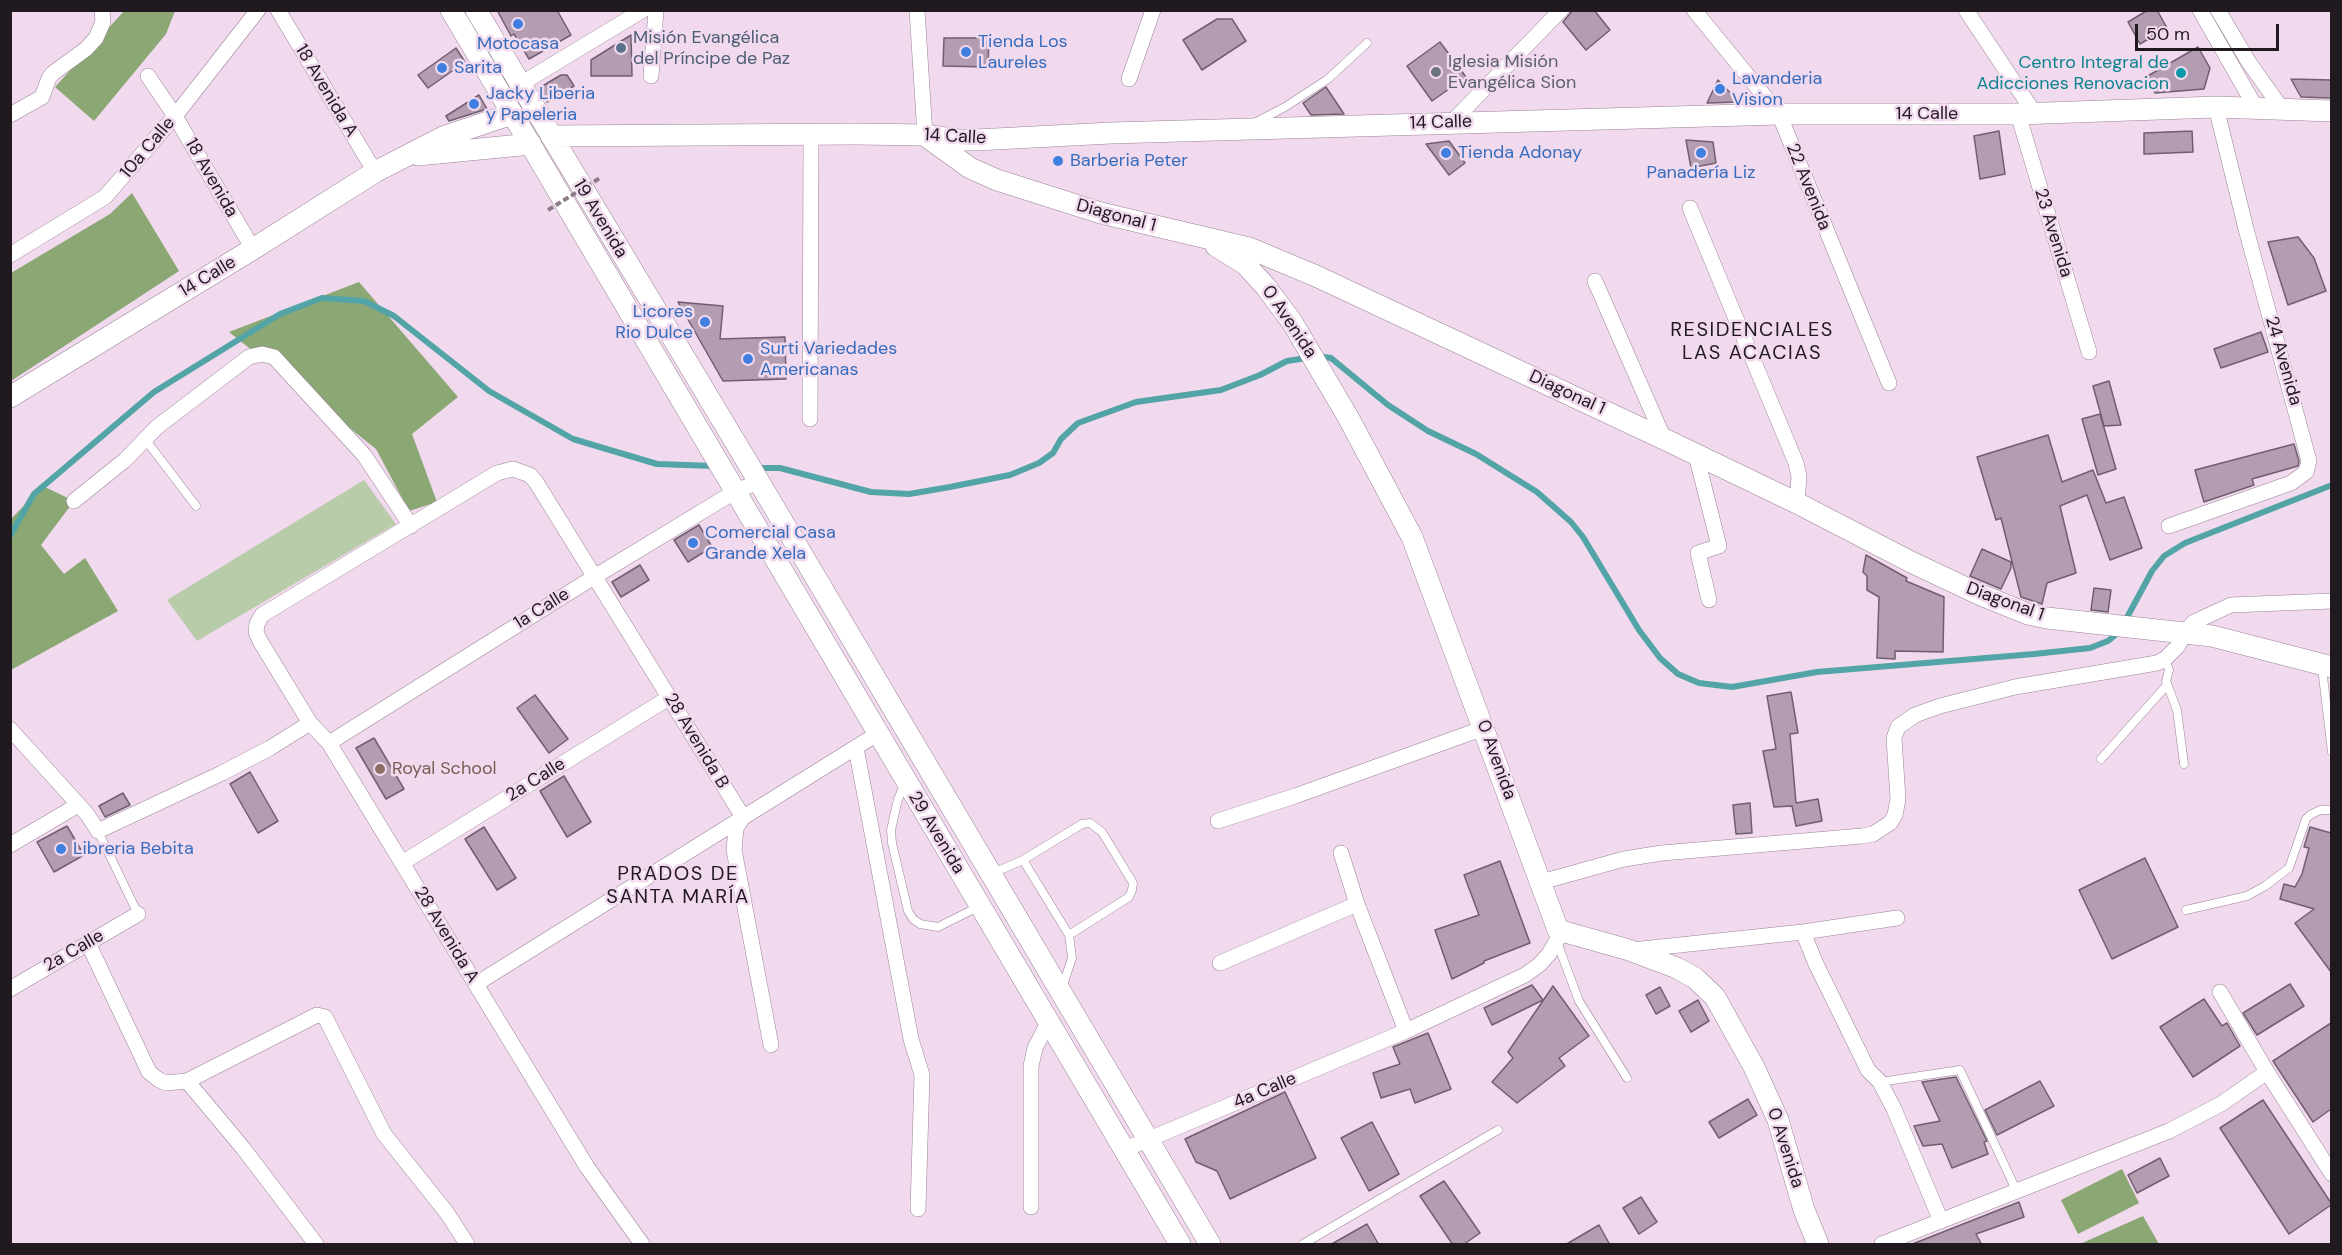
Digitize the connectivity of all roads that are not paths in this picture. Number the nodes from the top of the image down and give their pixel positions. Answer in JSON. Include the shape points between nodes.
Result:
{"nodes":[{"id":1,"x":102,"y":10,"type":"edge"},
{"id":2,"x":258,"y":10,"type":"edge"},
{"id":3,"x":278,"y":10,"type":"edge"},
{"id":4,"x":451,"y":10,"type":"edge"},
{"id":5,"x":476,"y":10,"type":"edge"},
{"id":6,"x":643,"y":10,"type":"edge"},
{"id":7,"x":917,"y":10,"type":"edge"},
{"id":8,"x":1153,"y":10,"type":"edge"},
{"id":9,"x":1561,"y":10,"type":"edge"},
{"id":10,"x":1694,"y":10,"type":"edge"},
{"id":11,"x":1966,"y":10,"type":"edge"},
{"id":12,"x":2200,"y":10,"type":"edge"},
{"id":13,"x":2218,"y":10,"type":"edge"},
{"id":14,"x":655,"y":11,"type":"edge"},
{"id":15,"x":1367,"y":42,"type":"dead end"},
{"id":16,"x":148,"y":76,"type":"dead end"},
{"id":17,"x":651,"y":76,"type":"dead end"},
{"id":18,"x":1129,"y":79,"type":"dead end"},
{"id":19,"x":519,"y":85,"type":"junction"},
{"id":20,"x":2216,"y":107,"type":"junction"},
{"id":21,"x":2256,"y":108,"type":"junction"},
{"id":22,"x":2282,"y":109,"type":"junction"},
{"id":23,"x":2331,"y":111,"type":"edge"},
{"id":24,"x":513,"y":114,"type":"junction"},
{"id":25,"x":1779,"y":114,"type":"junction"},
{"id":26,"x":2027,"y":114,"type":"junction"},
{"id":27,"x":10,"y":115,"type":"edge"},
{"id":28,"x":175,"y":116,"type":"junction"},
{"id":29,"x":1451,"y":123,"type":"junction"},
{"id":30,"x":1241,"y":130,"type":"junction"},
{"id":31,"x":811,"y":135,"type":"junction"},
{"id":32,"x":925,"y":135,"type":"junction"},
{"id":33,"x":550,"y":136,"type":"junction"},
{"id":34,"x":531,"y":144,"type":"junction"},
{"id":35,"x":406,"y":157,"type":"junction"},
{"id":36,"x":375,"y":171,"type":"junction"},
{"id":37,"x":1690,"y":208,"type":"dead end"},
{"id":38,"x":1187,"y":235,"type":"junction"},
{"id":39,"x":253,"y":249,"type":"junction"},
{"id":40,"x":10,"y":255,"type":"edge"},
{"id":41,"x":1594,"y":281,"type":"dead end"},
{"id":42,"x":2089,"y":352,"type":"dead end"},
{"id":43,"x":1889,"y":383,"type":"dead end"},
{"id":44,"x":10,"y":397,"type":"edge"},
{"id":45,"x":810,"y":419,"type":"dead end"},
{"id":46,"x":694,"y":421,"type":"joint"},
{"id":47,"x":726,"y":426,"type":"joint"},
{"id":48,"x":145,"y":439,"type":"junction"},
{"id":49,"x":1664,"y":439,"type":"junction"},
{"id":50,"x":1696,"y":455,"type":"junction"},
{"id":51,"x":757,"y":478,"type":"junction"},
{"id":52,"x":733,"y":488,"type":"junction"},
{"id":53,"x":74,"y":501,"type":"dead end"},
{"id":54,"x":1797,"y":503,"type":"junction"},
{"id":55,"x":196,"y":506,"type":"dead end"},
{"id":56,"x":411,"y":526,"type":"junction"},
{"id":57,"x":2169,"y":526,"type":"dead end"},
{"id":58,"x":594,"y":577,"type":"junction"},
{"id":59,"x":1708,"y":600,"type":"dead end"},
{"id":60,"x":2331,"y":601,"type":"edge"},
{"id":61,"x":2186,"y":632,"type":"junction"},
{"id":62,"x":2165,"y":659,"type":"junction"},
{"id":63,"x":2327,"y":665,"type":"edge"},
{"id":64,"x":2167,"y":685,"type":"junction"},
{"id":65,"x":670,"y":697,"type":"junction"},
{"id":66,"x":310,"y":723,"type":"junction"},
{"id":67,"x":1484,"y":728,"type":"junction"},
{"id":68,"x":10,"y":729,"type":"edge"},
{"id":69,"x":877,"y":734,"type":"junction"},
{"id":70,"x":329,"y":743,"type":"junction"},
{"id":71,"x":856,"y":748,"type":"junction"},
{"id":72,"x":2331,"y":753,"type":"edge"},
{"id":73,"x":2101,"y":759,"type":"dead end"},
{"id":74,"x":2184,"y":764,"type":"dead end"},
{"id":75,"x":906,"y":782,"type":"junction"},
{"id":76,"x":78,"y":805,"type":"junction"},
{"id":77,"x":2331,"y":810,"type":"edge"},
{"id":78,"x":743,"y":817,"type":"junction"},
{"id":79,"x":1218,"y":821,"type":"dead end"},
{"id":80,"x":98,"y":831,"type":"junction"},
{"id":81,"x":10,"y":844,"type":"edge"},
{"id":82,"x":1341,"y":853,"type":"dead end"},
{"id":83,"x":1023,"y":860,"type":"junction"},
{"id":84,"x":402,"y":863,"type":"junction"},
{"id":85,"x":991,"y":874,"type":"junction"},
{"id":86,"x":1541,"y":882,"type":"junction"},
{"id":87,"x":1357,"y":904,"type":"junction"},
{"id":88,"x":980,"y":906,"type":"junction"},
{"id":89,"x":2186,"y":910,"type":"dead end"},
{"id":90,"x":138,"y":914,"type":"joint"},
{"id":91,"x":1897,"y":918,"type":"dead end"},
{"id":92,"x":1803,"y":932,"type":"junction"},
{"id":93,"x":1069,"y":935,"type":"junction"},
{"id":94,"x":1558,"y":935,"type":"junction"},
{"id":95,"x":88,"y":943,"type":"junction"},
{"id":96,"x":1629,"y":950,"type":"junction"},
{"id":97,"x":1220,"y":963,"type":"dead end"},
{"id":98,"x":476,"y":984,"type":"junction"},
{"id":99,"x":10,"y":989,"type":"edge"},
{"id":100,"x":1061,"y":992,"type":"junction"},
{"id":101,"x":2220,"y":992,"type":"dead end"},
{"id":102,"x":1048,"y":1023,"type":"junction"},
{"id":103,"x":1406,"y":1031,"type":"junction"},
{"id":104,"x":771,"y":1045,"type":"dead end"},
{"id":105,"x":2267,"y":1072,"type":"junction"},
{"id":106,"x":1627,"y":1078,"type":"dead end"},
{"id":107,"x":187,"y":1081,"type":"junction"},
{"id":108,"x":1880,"y":1082,"type":"junction"},
{"id":109,"x":1498,"y":1130,"type":"dead end"},
{"id":110,"x":1148,"y":1140,"type":"junction"},
{"id":111,"x":1123,"y":1150,"type":"junction"},
{"id":112,"x":2331,"y":1174,"type":"edge"},
{"id":113,"x":2017,"y":1192,"type":"junction"},
{"id":114,"x":1031,"y":1207,"type":"dead end"},
{"id":115,"x":918,"y":1209,"type":"dead end"},
{"id":116,"x":1941,"y":1221,"type":"junction"},
{"id":117,"x":316,"y":1245,"type":"edge"},
{"id":118,"x":467,"y":1245,"type":"edge"},
{"id":119,"x":642,"y":1245,"type":"edge"},
{"id":120,"x":1180,"y":1245,"type":"edge"},
{"id":121,"x":1210,"y":1245,"type":"edge"},
{"id":122,"x":1303,"y":1245,"type":"edge"},
{"id":123,"x":1818,"y":1245,"type":"edge"},
{"id":124,"x":1882,"y":1245,"type":"edge"}],
"edges":[{"from":1,"to":27,"type":"street","via":[[100,30],[86,49],[53,74],[42,97]]},
{"from":2,"to":28,"type":"street","name":"10a Calle"},
{"from":3,"to":36,"type":"street","name":"18 Avenida A"},
{"from":4,"to":24,"type":"street","name":"19 Avenida"},
{"from":5,"to":19,"type":"street","name":"19 Avenida"},
{"from":6,"to":19,"type":"street"},
{"from":7,"to":32,"type":"street"},
{"from":8,"to":18,"type":"street"},
{"from":9,"to":29,"type":"street"},
{"from":10,"to":25,"type":"street","name":"22 Avenida"},
{"from":11,"to":26,"type":"street","name":"23 Avenida"},
{"from":12,"to":21,"type":"street"},
{"from":13,"to":22,"type":"street"},
{"from":14,"to":17,"type":"street"},
{"from":15,"to":30,"type":"lane","via":[[1328,79]]},
{"from":16,"to":28,"type":"street","name":"18 Avenida"},
{"from":19,"to":33,"type":"street","name":"19 Avenida"},
{"from":20,"to":21,"type":"street","name":"14 Calle"},
{"from":20,"to":26,"type":"street","name":"14 Calle"},
{"from":20,"to":57,"type":"street","name":"24 Avenida","via":[[2309,461],[2306,472],[2290,483]]},
{"from":21,"to":22,"type":"street","name":"14 Calle"},
{"from":22,"to":23,"type":"street","name":"14 Calle"},
{"from":24,"to":34,"type":"street","name":"19 Avenida"},
{"from":24,"to":35,"type":"street","name":"14 Calle","via":[[443,137]]},
{"from":25,"to":26,"type":"street","name":"14 Calle"},
{"from":25,"to":29,"type":"street","name":"14 Calle"},
{"from":25,"to":43,"type":"street","name":"22 Avenida"},
{"from":26,"to":42,"type":"street","name":"23 Avenida"},
{"from":28,"to":39,"type":"street","name":"18 Avenida"},
{"from":28,"to":40,"type":"street","name":"10a Calle","via":[[105,197]]},
{"from":29,"to":30,"type":"street","name":"14 Calle"},
{"from":30,"to":32,"type":"street","name":"14 Calle","via":[[976,140]]},
{"from":31,"to":32,"type":"street","name":"14 Calle"},
{"from":31,"to":33,"type":"street","name":"14 Calle"},
{"from":31,"to":45,"type":"street"},
{"from":32,"to":38,"type":"street","name":"Diagonal 1","via":[[991,178]]},
{"from":33,"to":47,"type":"street","name":"19 Avenida"},
{"from":34,"to":35,"type":"street","name":"14 Calle"},
{"from":34,"to":46,"type":"street","name":"19 Avenida"},
{"from":35,"to":36,"type":"street","name":"14 Calle"},
{"from":36,"to":39,"type":"street","name":"14 Calle"},
{"from":37,"to":54,"type":"street","via":[[1796,463]]},
{"from":38,"to":49,"type":"street","name":"Diagonal 1","via":[[1249,248],[1316,276]]},
{"from":38,"to":67,"type":"street","name":"0 Avenida","via":[[1216,246],[1245,264],[1292,322],[1412,537]]},
{"from":39,"to":44,"type":"street","name":"14 Calle"},
{"from":41,"to":49,"type":"street"},
{"from":46,"to":52,"type":"street","name":"29 Avenida"},
{"from":47,"to":51,"type":"street","name":"29 Avenida"},
{"from":48,"to":53,"type":"street"},
{"from":48,"to":55,"type":"lane"},
{"from":48,"to":56,"type":"street","via":[[249,357],[274,357],[364,455]]},
{"from":49,"to":50,"type":"street","name":"Diagonal 1"},
{"from":50,"to":54,"type":"street","name":"Diagonal 1"},
{"from":50,"to":59,"type":"street","via":[[1719,546],[1698,553]]},
{"from":51,"to":52,"type":"street","name":"1a Calle"},
{"from":51,"to":85,"type":"street","name":"29 Avenida"},
{"from":52,"to":58,"type":"street","name":"1a Calle"},
{"from":52,"to":69,"type":"street","name":"29 Avenida"},
{"from":54,"to":61,"type":"street","name":"Diagonal 1","via":[[1911,562],[2037,617]]},
{"from":56,"to":58,"type":"street","name":"28 Avenida B","via":[[497,473],[521,471],[536,482]]},
{"from":56,"to":66,"type":"street","name":"28 Avenida A","via":[[262,615],[257,624],[260,641]]},
{"from":58,"to":65,"type":"street","name":"28 Avenida B"},
{"from":58,"to":70,"type":"street","name":"1a Calle"},
{"from":60,"to":61,"type":"street","via":[[2231,605],[2203,616]]},
{"from":61,"to":62,"type":"street"},
{"from":61,"to":63,"type":"street","name":"Diagonal 1"},
{"from":62,"to":64,"type":"lane","via":[[2169,670]]},
{"from":62,"to":86,"type":"street","via":[[2150,665],[2015,687],[1915,715],[1898,727],[1894,738],[1898,799],[1895,815],[1873,834],[1662,853],[1624,859]]},
{"from":63,"to":72,"type":"lane"},
{"from":64,"to":73,"type":"lane"},
{"from":64,"to":74,"type":"lane","via":[[2176,710]]},
{"from":65,"to":78,"type":"street","name":"28 Avenida B"},
{"from":65,"to":84,"type":"street","name":"2a Calle"},
{"from":66,"to":70,"type":"street","name":"28 Avenida A"},
{"from":66,"to":80,"type":"street","via":[[222,773]]},
{"from":67,"to":79,"type":"street"},
{"from":67,"to":86,"type":"street","name":"0 Avenida"},
{"from":68,"to":76,"type":"street"},
{"from":69,"to":71,"type":"street"},
{"from":69,"to":75,"type":"street","name":"29 Avenida"},
{"from":70,"to":84,"type":"street","name":"28 Avenida A"},
{"from":71,"to":78,"type":"street"},
{"from":71,"to":115,"type":"street","via":[[911,1039],[922,1075]]},
{"from":75,"to":88,"type":"street","name":"29 Avenida"},
{"from":75,"to":88,"type":"lane","via":[[891,830],[908,911],[920,924],[938,927]]},
{"from":76,"to":80,"type":"street"},
{"from":76,"to":81,"type":"street"},
{"from":77,"to":89,"type":"lane","via":[[2320,810],[2306,819],[2289,867],[2265,886],[2247,896]]},
{"from":78,"to":98,"type":"street"},
{"from":78,"to":104,"type":"street","via":[[736,828],[734,850]]},
{"from":80,"to":90,"type":"lane"},
{"from":82,"to":87,"type":"street"},
{"from":83,"to":85,"type":"lane"},
{"from":83,"to":93,"type":"lane"},
{"from":83,"to":93,"type":"lane","via":[[1082,824],[1090,823],[1102,832],[1133,883],[1129,897]]},
{"from":84,"to":98,"type":"street","name":"28 Avenida A"},
{"from":85,"to":100,"type":"street","name":"29 Avenida"},
{"from":86,"to":94,"type":"street","name":"0 Avenida"},
{"from":87,"to":97,"type":"street"},
{"from":87,"to":103,"type":"street"},
{"from":88,"to":102,"type":"street","name":"29 Avenida"},
{"from":90,"to":95,"type":"street","name":"2a Calle"},
{"from":91,"to":92,"type":"street"},
{"from":92,"to":96,"type":"street"},
{"from":92,"to":108,"type":"street","via":[[1868,1070]]},
{"from":93,"to":100,"type":"lane","via":[[1072,958]]},
{"from":94,"to":96,"type":"street","name":"0 Avenida"},
{"from":94,"to":103,"type":"street","name":"4a Calle","via":[[1539,965],[1525,975]]},
{"from":94,"to":106,"type":"lane","via":[[1579,1001]]},
{"from":95,"to":99,"type":"street","name":"2a Calle"},
{"from":95,"to":107,"type":"street","via":[[149,1072],[166,1083]]},
{"from":96,"to":123,"type":"street","name":"0 Avenida","via":[[1677,968],[1715,997],[1754,1066],[1778,1120]]},
{"from":98,"to":119,"type":"street","name":"28 Avenida A","via":[[587,1167]]},
{"from":100,"to":110,"type":"street","name":"29 Avenida"},
{"from":101,"to":105,"type":"street"},
{"from":102,"to":111,"type":"street","name":"29 Avenida"},
{"from":102,"to":114,"type":"street","via":[[1031,1066]]},
{"from":103,"to":110,"type":"street","name":"4a Calle"},
{"from":105,"to":112,"type":"street"},
{"from":105,"to":113,"type":"street","via":[[2196,1118]]},
{"from":107,"to":117,"type":"street"},
{"from":107,"to":118,"type":"street","via":[[317,1015],[323,1016],[384,1134],[447,1213]]},
{"from":108,"to":113,"type":"lane","via":[[1960,1070]]},
{"from":108,"to":116,"type":"street"},
{"from":109,"to":122,"type":"lane"},
{"from":110,"to":111,"type":"street","name":"4a Calle"},
{"from":110,"to":121,"type":"street","name":"29 Avenida"},
{"from":111,"to":120,"type":"street","name":"29 Avenida"},
{"from":113,"to":116,"type":"street"},
{"from":116,"to":124,"type":"street"}]}
